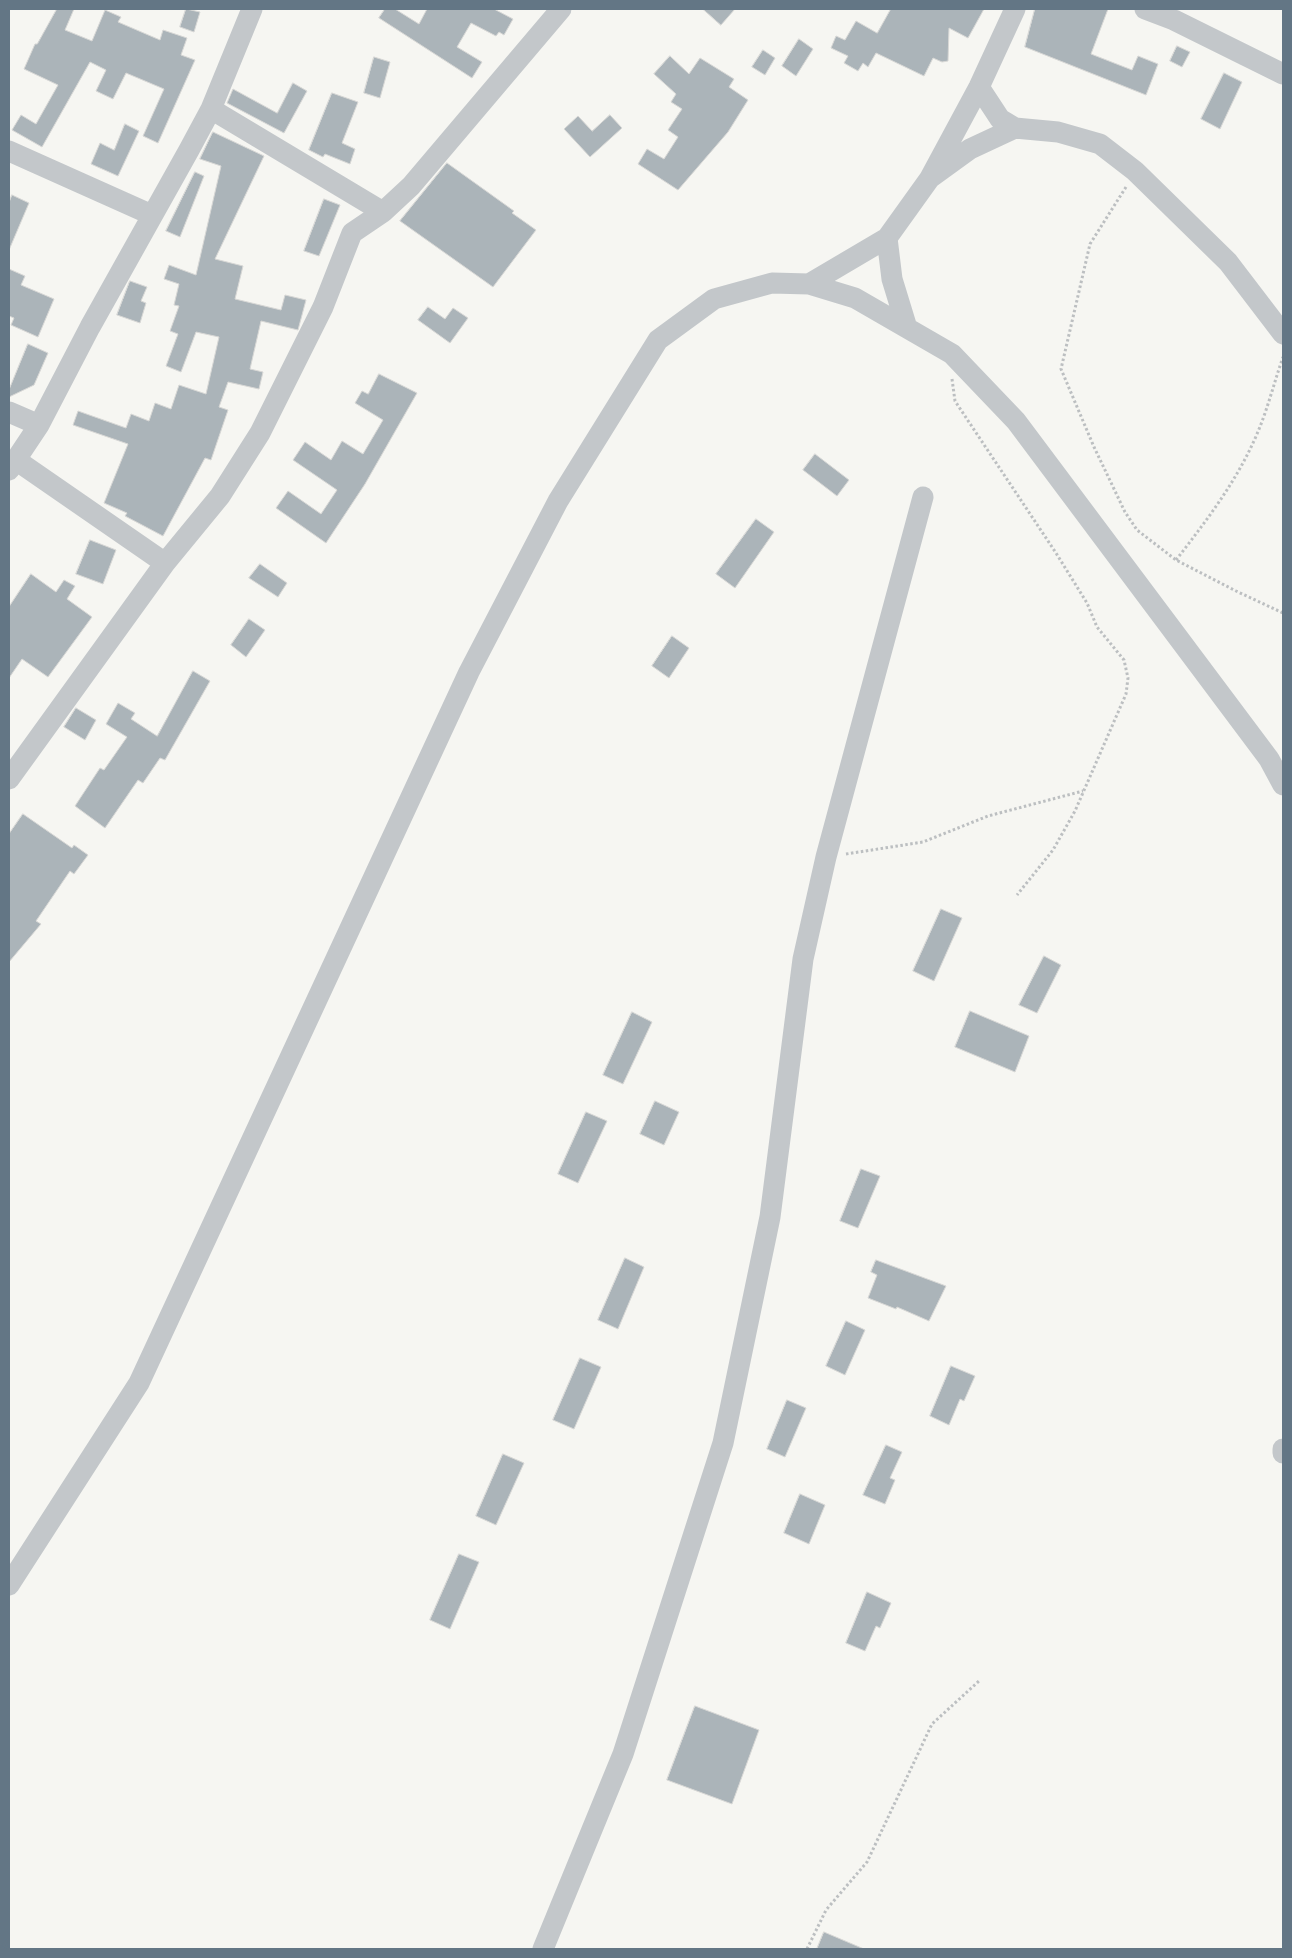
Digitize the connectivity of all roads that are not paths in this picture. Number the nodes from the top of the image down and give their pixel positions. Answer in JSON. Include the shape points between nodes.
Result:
{"nodes":[{"id":1,"x":252,"y":9,"type":"edge"},
{"id":2,"x":561,"y":9,"type":"edge"},
{"id":3,"x":1015,"y":9,"type":"edge"},
{"id":4,"x":1145,"y":9,"type":"edge"},
{"id":5,"x":1283,"y":74,"type":"edge"},
{"id":6,"x":979,"y":88,"type":"junction"},
{"id":7,"x":211,"y":109,"type":"junction"},
{"id":8,"x":1015,"y":128,"type":"junction"},
{"id":9,"x":9,"y":151,"type":"edge"},
{"id":10,"x":930,"y":178,"type":"junction"},
{"id":11,"x":383,"y":212,"type":"junction"},
{"id":12,"x":152,"y":216,"type":"junction"},
{"id":13,"x":886,"y":238,"type":"junction"},
{"id":14,"x":809,"y":284,"type":"junction"},
{"id":15,"x":907,"y":328,"type":"junction"},
{"id":16,"x":1283,"y":334,"type":"edge"},
{"id":17,"x":9,"y":412,"type":"edge"},
{"id":18,"x":40,"y":425,"type":"junction"},
{"id":19,"x":12,"y":465,"type":"edge"},
{"id":20,"x":923,"y":497,"type":"dead end"},
{"id":21,"x":165,"y":563,"type":"junction"},
{"id":22,"x":9,"y":779,"type":"edge"},
{"id":23,"x":1283,"y":785,"type":"edge"},
{"id":24,"x":1283,"y":1449,"type":"edge"},
{"id":25,"x":1283,"y":1453,"type":"edge"},
{"id":26,"x":9,"y":1585,"type":"edge"},
{"id":27,"x":543,"y":1949,"type":"edge"}],
"edges":[{"from":1,"to":7,"type":"street"},
{"from":2,"to":11,"type":"street","via":[[411,186]]},
{"from":3,"to":6,"type":"street"},
{"from":4,"to":5,"type":"street"},
{"from":6,"to":8,"type":"street","via":[[1000,119]]},
{"from":6,"to":10,"type":"street"},
{"from":7,"to":11,"type":"street"},
{"from":7,"to":12,"type":"street"},
{"from":8,"to":10,"type":"street","via":[[970,149]]},
{"from":8,"to":16,"type":"street","via":[[1058,132],[1100,144],[1135,171],[1228,262]]},
{"from":9,"to":12,"type":"street"},
{"from":10,"to":13,"type":"street"},
{"from":11,"to":21,"type":"street","via":[[352,233],[323,307],[260,433],[220,496]]},
{"from":12,"to":18,"type":"street"},
{"from":13,"to":14,"type":"street"},
{"from":13,"to":15,"type":"street","via":[[892,278]]},
{"from":14,"to":15,"type":"street","via":[[854,298]]},
{"from":14,"to":26,"type":"street","via":[[772,284],[714,299],[658,340],[558,501],[469,672],[139,1384]]},
{"from":15,"to":23,"type":"street","via":[[952,354],[1016,421],[1269,759]]},
{"from":17,"to":18,"type":"street"},
{"from":18,"to":19,"type":"street"},
{"from":19,"to":21,"type":"street"},
{"from":20,"to":27,"type":"street","via":[[826,857],[803,959],[770,1217],[723,1443],[623,1754]]},
{"from":21,"to":22,"type":"street"},
{"from":24,"to":25,"type":"street"}]}
